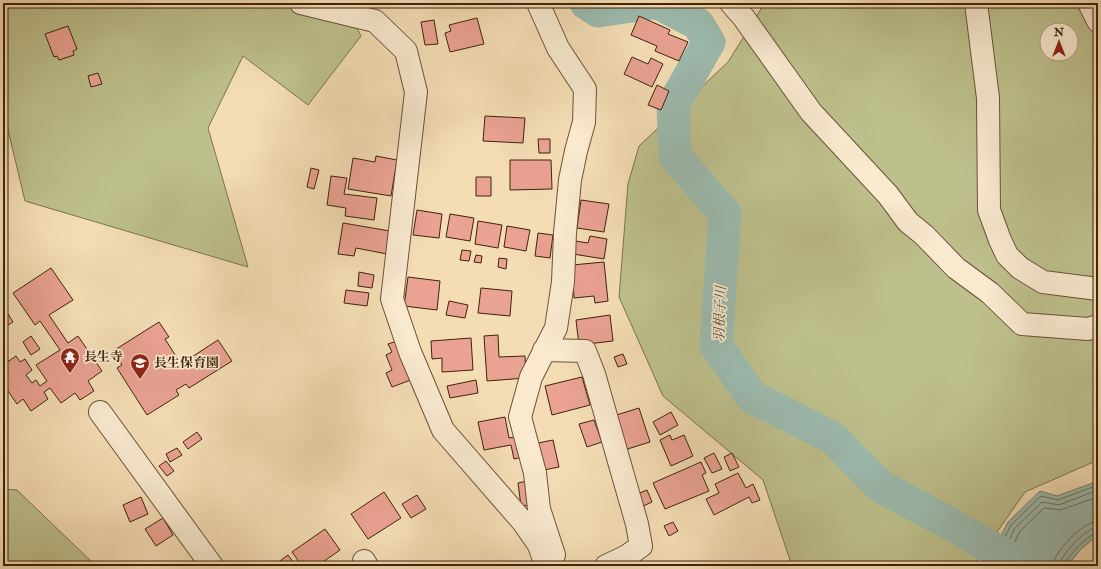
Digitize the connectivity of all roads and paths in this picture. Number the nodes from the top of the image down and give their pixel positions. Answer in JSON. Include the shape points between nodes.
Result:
{"nodes":[{"id":1,"x":301,"y":3,"type":"edge"},
{"id":2,"x":538,"y":3,"type":"edge"},
{"id":3,"x":731,"y":3,"type":"edge"},
{"id":4,"x":976,"y":3,"type":"edge"},
{"id":5,"x":1089,"y":3,"type":"edge"},
{"id":6,"x":1098,"y":21,"type":"edge"},
{"id":7,"x":1098,"y":288,"type":"edge"},
{"id":8,"x":1098,"y":326,"type":"edge"},
{"id":9,"x":544,"y":350,"type":"junction"},
{"id":10,"x":100,"y":412,"type":"dead end"},
{"id":11,"x":212,"y":566,"type":"edge"},
{"id":12,"x":546,"y":566,"type":"edge"},
{"id":13,"x":556,"y":566,"type":"edge"},
{"id":14,"x":606,"y":566,"type":"edge"}],
"edges":[{"from":1,"to":12,"type":"street","via":[[375,21],[406,51],[416,92],[392,299],[410,352],[443,430],[523,522],[540,545]]},
{"from":2,"to":9,"type":"street","via":[[558,48],[585,89],[584,122],[570,180],[563,282],[556,328]]},
{"from":3,"to":8,"type":"street","via":[[811,112],[888,195],[908,222],[956,268],[990,293],[1022,324],[1088,329]]},
{"from":4,"to":7,"type":"street","via":[[988,98],[989,210],[1000,240],[1007,255],[1020,268],[1044,282]]},
{"from":5,"to":6,"type":"street"},
{"from":9,"to":13,"type":"street","via":[[531,377],[520,417],[535,474],[540,509]]},
{"from":9,"to":14,"type":"street","via":[[585,351],[594,374],[641,546]]},
{"from":10,"to":11,"type":"street"}]}
